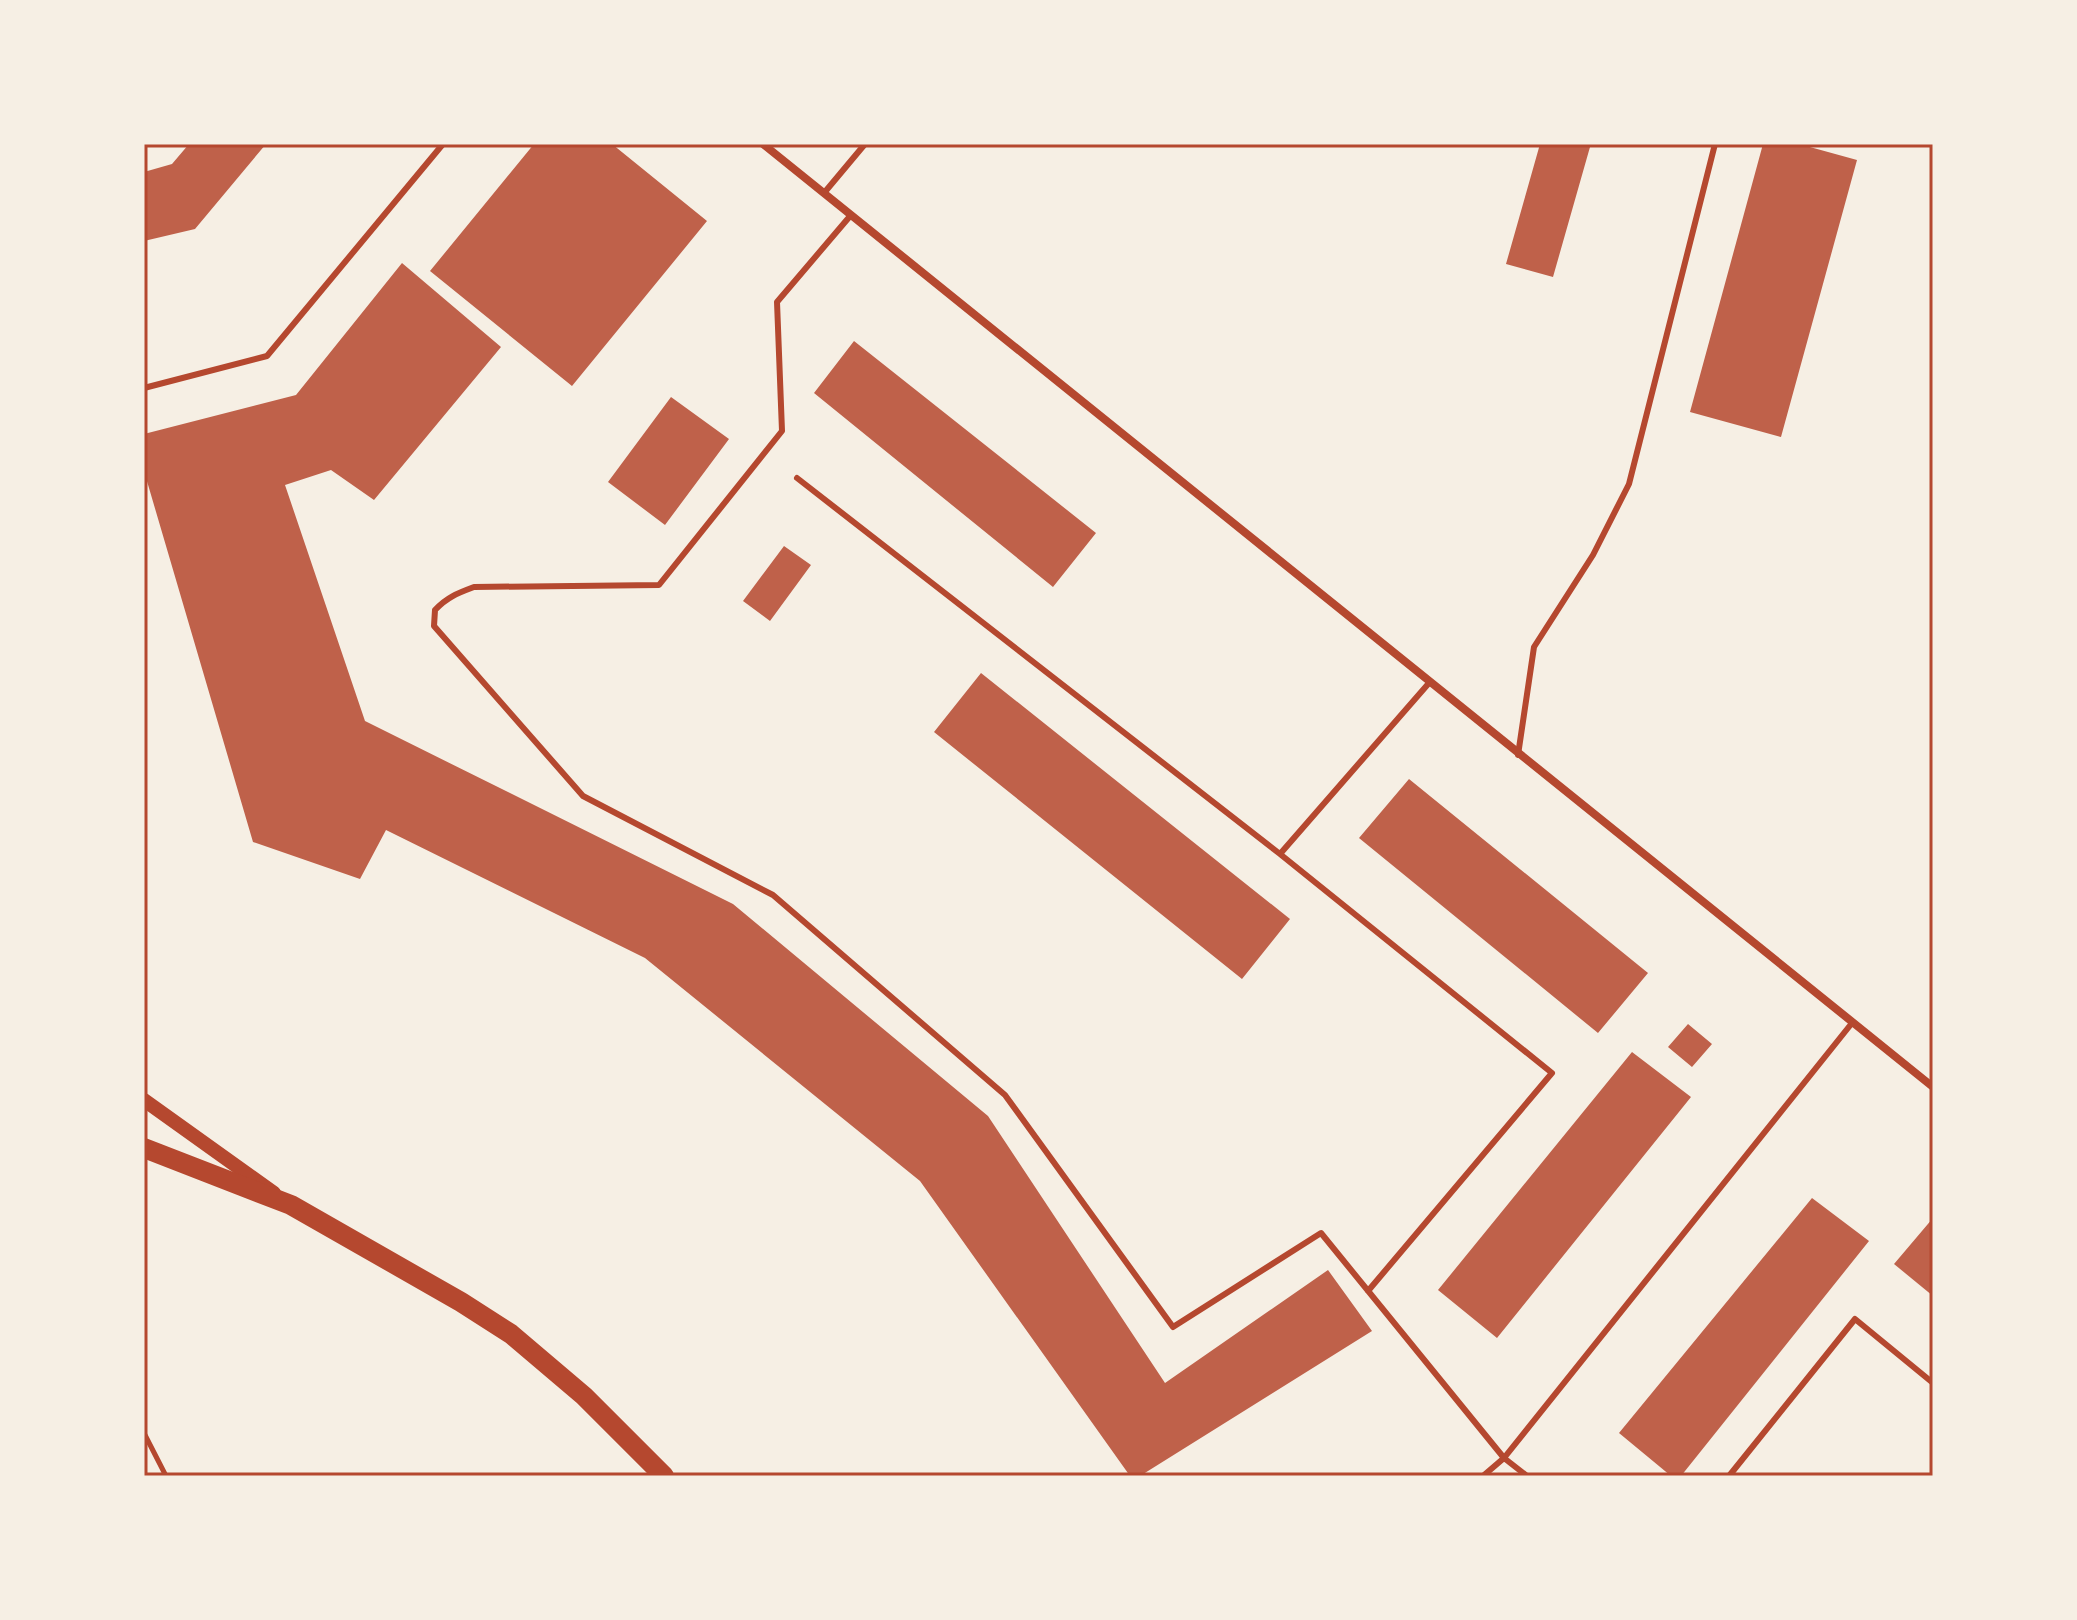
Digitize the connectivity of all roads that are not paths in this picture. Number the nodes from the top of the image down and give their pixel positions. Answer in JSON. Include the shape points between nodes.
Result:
{"nodes":[{"id":1,"x":443,"y":144,"type":"edge"},
{"id":2,"x":763,"y":144,"type":"edge"},
{"id":3,"x":865,"y":144,"type":"edge"},
{"id":4,"x":1715,"y":144,"type":"edge"},
{"id":5,"x":824,"y":193,"type":"junction"},
{"id":6,"x":851,"y":215,"type":"junction"},
{"id":7,"x":144,"y":388,"type":"edge"},
{"id":8,"x":797,"y":478,"type":"dead end"},
{"id":9,"x":1429,"y":683,"type":"junction"},
{"id":10,"x":1518,"y":755,"type":"junction"},
{"id":11,"x":1280,"y":854,"type":"junction"},
{"id":12,"x":1852,"y":1023,"type":"junction"},
{"id":13,"x":1933,"y":1087,"type":"edge"},
{"id":14,"x":144,"y":1100,"type":"edge"},
{"id":15,"x":144,"y":1148,"type":"edge"},
{"id":16,"x":291,"y":1205,"type":"junction"},
{"id":17,"x":1368,"y":1291,"type":"junction"},
{"id":18,"x":1933,"y":1383,"type":"edge"},
{"id":19,"x":1504,"y":1458,"type":"junction"},
{"id":20,"x":664,"y":1476,"type":"edge"},
{"id":21,"x":1483,"y":1476,"type":"edge"},
{"id":22,"x":1527,"y":1476,"type":"edge"},
{"id":23,"x":1729,"y":1476,"type":"edge"}],
"edges":[{"from":1,"to":7,"type":"lane","via":[[267,356]]},
{"from":2,"to":5,"type":"street"},
{"from":3,"to":5,"type":"lane"},
{"from":4,"to":10,"type":"lane","via":[[1629,484],[1593,555],[1534,647]]},
{"from":5,"to":6,"type":"street"},
{"from":6,"to":9,"type":"street"},
{"from":6,"to":17,"type":"lane","via":[[777,302],[782,431],[659,585],[474,587],[442,603],[435,610],[434,626],[583,796],[773,895],[1005,1095],[1173,1327],[1321,1233]]},
{"from":8,"to":11,"type":"lane"},
{"from":9,"to":10,"type":"street"},
{"from":9,"to":11,"type":"lane"},
{"from":10,"to":12,"type":"street"},
{"from":11,"to":17,"type":"lane","via":[[1552,1073]]},
{"from":12,"to":13,"type":"street"},
{"from":12,"to":19,"type":"lane"},
{"from":14,"to":16,"type":"street"},
{"from":15,"to":16,"type":"main road"},
{"from":16,"to":20,"type":"main road","via":[[511,1334],[584,1396]]},
{"from":17,"to":19,"type":"lane"},
{"from":18,"to":23,"type":"lane","via":[[1855,1319]]},
{"from":19,"to":21,"type":"lane"},
{"from":19,"to":22,"type":"lane"}]}
